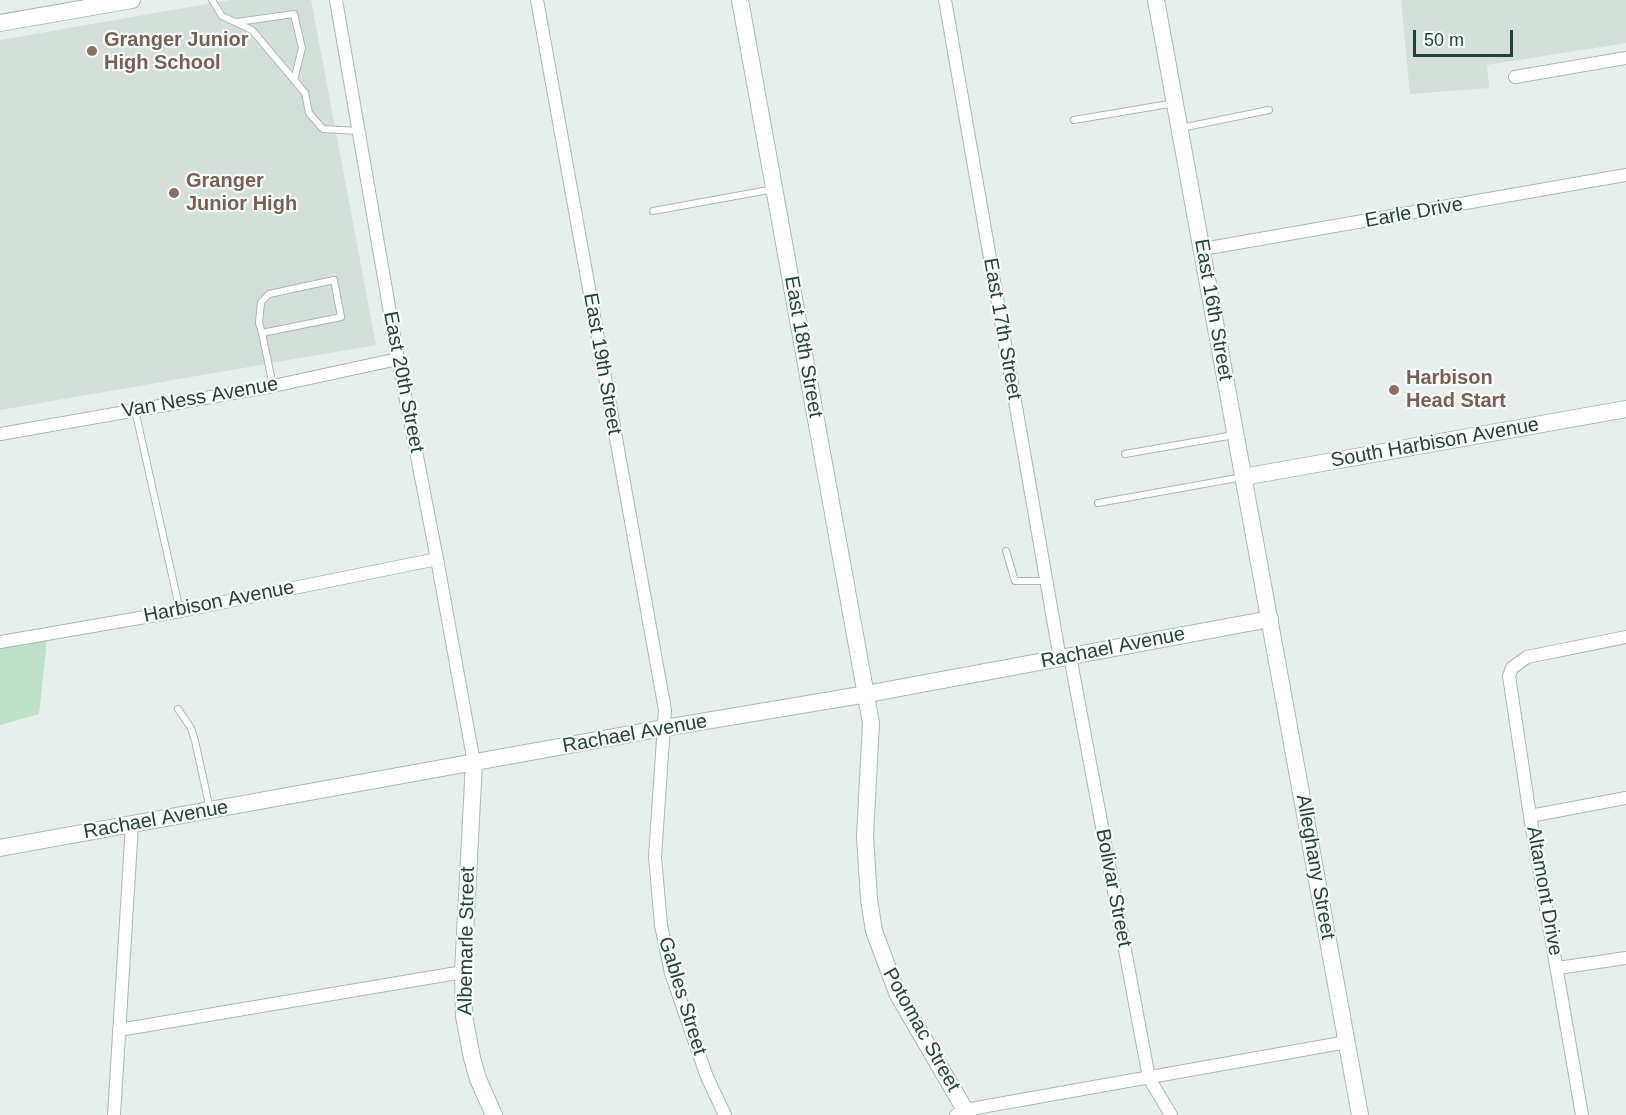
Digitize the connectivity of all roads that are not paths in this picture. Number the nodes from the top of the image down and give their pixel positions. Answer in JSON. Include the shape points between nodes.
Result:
{"nodes":[{"id":1,"x":132,"y":0,"type":"edge"},
{"id":2,"x":212,"y":0,"type":"edge"},
{"id":3,"x":336,"y":0,"type":"edge"},
{"id":4,"x":537,"y":0,"type":"edge"},
{"id":5,"x":740,"y":0,"type":"edge"},
{"id":6,"x":945,"y":0,"type":"edge"},
{"id":7,"x":1156,"y":0,"type":"edge"},
{"id":8,"x":235,"y":22,"type":"junction"},
{"id":9,"x":0,"y":24,"type":"edge"},
{"id":10,"x":1626,"y":58,"type":"edge"},
{"id":11,"x":1515,"y":77,"type":"dead end"},
{"id":12,"x":294,"y":80,"type":"junction"},
{"id":13,"x":1176,"y":103,"type":"junction"},
{"id":14,"x":1269,"y":110,"type":"dead end"},
{"id":15,"x":1074,"y":120,"type":"dead end"},
{"id":16,"x":1180,"y":128,"type":"junction"},
{"id":17,"x":359,"y":131,"type":"junction"},
{"id":18,"x":1626,"y":175,"type":"edge"},
{"id":19,"x":775,"y":189,"type":"junction"},
{"id":20,"x":653,"y":211,"type":"dead end"},
{"id":21,"x":1203,"y":249,"type":"junction"},
{"id":22,"x":262,"y":333,"type":"junction"},
{"id":23,"x":398,"y":359,"type":"junction"},
{"id":24,"x":273,"y":386,"type":"junction"},
{"id":25,"x":135,"y":410,"type":"junction"},
{"id":26,"x":1626,"y":410,"type":"edge"},
{"id":27,"x":0,"y":434,"type":"edge"},
{"id":28,"x":1235,"y":435,"type":"junction"},
{"id":29,"x":1125,"y":454,"type":"dead end"},
{"id":30,"x":1243,"y":477,"type":"junction"},
{"id":31,"x":1098,"y":503,"type":"dead end"},
{"id":32,"x":1006,"y":551,"type":"dead end"},
{"id":33,"x":437,"y":559,"type":"junction"},
{"id":34,"x":1046,"y":581,"type":"junction"},
{"id":35,"x":180,"y":611,"type":"junction"},
{"id":36,"x":1270,"y":619,"type":"junction"},
{"id":37,"x":1626,"y":637,"type":"edge"},
{"id":38,"x":0,"y":642,"type":"edge"},
{"id":39,"x":1065,"y":657,"type":"junction"},
{"id":40,"x":867,"y":694,"type":"junction"},
{"id":41,"x":178,"y":709,"type":"dead end"},
{"id":42,"x":663,"y":728,"type":"junction"},
{"id":43,"x":474,"y":763,"type":"junction"},
{"id":44,"x":1626,"y":798,"type":"edge"},
{"id":45,"x":210,"y":810,"type":"junction"},
{"id":46,"x":1530,"y":816,"type":"junction"},
{"id":47,"x":132,"y":825,"type":"junction"},
{"id":48,"x":0,"y":848,"type":"edge"},
{"id":49,"x":1626,"y":958,"type":"edge"},
{"id":50,"x":1558,"y":968,"type":"junction"},
{"id":51,"x":463,"y":972,"type":"junction"},
{"id":52,"x":119,"y":1030,"type":"junction"},
{"id":53,"x":1347,"y":1042,"type":"junction"},
{"id":54,"x":1149,"y":1078,"type":"junction"},
{"id":55,"x":963,"y":1113,"type":"edge"},
{"id":56,"x":114,"y":1115,"type":"edge"},
{"id":57,"x":494,"y":1115,"type":"edge"},
{"id":58,"x":725,"y":1115,"type":"edge"},
{"id":59,"x":1171,"y":1115,"type":"edge"},
{"id":60,"x":1360,"y":1115,"type":"edge"},
{"id":61,"x":1582,"y":1115,"type":"edge"}],
"edges":[{"from":1,"to":9,"type":"street"},
{"from":2,"to":8,"type":"lane","via":[[222,16]]},
{"from":3,"to":17,"type":"street","name":"East 20th Street"},
{"from":4,"to":42,"type":"street","name":"East 19th Street","via":[[664,710]]},
{"from":5,"to":19,"type":"street","name":"East 18th Street"},
{"from":6,"to":34,"type":"street","name":"East 17th Street"},
{"from":7,"to":13,"type":"street","name":"East 16th Street"},
{"from":8,"to":12,"type":"lane","via":[[252,30]]},
{"from":8,"to":12,"type":"lane","via":[[294,14],[302,48]]},
{"from":10,"to":11,"type":"street"},
{"from":12,"to":17,"type":"lane","via":[[305,93],[309,113],[323,129]]},
{"from":13,"to":15,"type":"lane"},
{"from":13,"to":16,"type":"street","name":"East 16th Street"},
{"from":14,"to":16,"type":"lane"},
{"from":16,"to":21,"type":"street","name":"East 16th Street"},
{"from":17,"to":23,"type":"street","name":"East 20th Street"},
{"from":18,"to":21,"type":"street","name":"Earle Drive"},
{"from":19,"to":20,"type":"lane"},
{"from":19,"to":40,"type":"street","name":"East 18th Street"},
{"from":21,"to":28,"type":"street","name":"East 16th Street"},
{"from":22,"to":22,"type":"lane","via":[[261,302],[269,294],[334,280],[341,317]]},
{"from":22,"to":24,"type":"lane"},
{"from":23,"to":24,"type":"street","name":"Van Ness Avenue"},
{"from":23,"to":33,"type":"street","name":"East 20th Street"},
{"from":24,"to":25,"type":"street","name":"Van Ness Avenue"},
{"from":25,"to":27,"type":"street","name":"Van Ness Avenue"},
{"from":25,"to":35,"type":"lane"},
{"from":26,"to":30,"type":"street","name":"South Harbison Avenue"},
{"from":28,"to":29,"type":"lane"},
{"from":28,"to":30,"type":"street","name":"East 16th Street"},
{"from":30,"to":31,"type":"lane"},
{"from":30,"to":36,"type":"street","name":"East 16th Street"},
{"from":32,"to":34,"type":"lane","via":[[1015,581]]},
{"from":33,"to":35,"type":"street","name":"Harbison Avenue"},
{"from":33,"to":43,"type":"street","name":"East 20th Street"},
{"from":34,"to":39,"type":"street","name":"East 17th Street"},
{"from":35,"to":38,"type":"street","name":"Harbison Avenue"},
{"from":36,"to":39,"type":"street","name":"Rachael Avenue"},
{"from":36,"to":53,"type":"street","name":"Alleghany Street"},
{"from":37,"to":46,"type":"street","name":"Altamont Drive","via":[[1527,657],[1512,668],[1509,676]]},
{"from":39,"to":40,"type":"street","name":"Rachael Avenue"},
{"from":39,"to":54,"type":"street","name":"Bolivar Street"},
{"from":40,"to":42,"type":"street","name":"Rachael Avenue"},
{"from":40,"to":55,"type":"street","name":"Potomac Street","via":[[872,723],[865,836],[874,931],[898,995]]},
{"from":41,"to":45,"type":"lane","via":[[191,728]]},
{"from":42,"to":43,"type":"street","name":"Rachael Avenue"},
{"from":42,"to":58,"type":"street","name":"Gables Street","via":[[655,856],[661,925],[675,984],[707,1077]]},
{"from":43,"to":45,"type":"street","name":"Rachael Avenue"},
{"from":43,"to":51,"type":"street","name":"Albemarle Street"},
{"from":44,"to":46,"type":"street"},
{"from":45,"to":47,"type":"street","name":"Rachael Avenue"},
{"from":46,"to":50,"type":"street","name":"Altamont Drive"},
{"from":47,"to":48,"type":"street","name":"Rachael Avenue"},
{"from":47,"to":52,"type":"street"},
{"from":49,"to":50,"type":"street"},
{"from":50,"to":61,"type":"street","name":"Altamont Drive"},
{"from":51,"to":52,"type":"street"},
{"from":51,"to":57,"type":"street","name":"Albemarle Street","via":[[467,1037],[478,1079]]},
{"from":52,"to":56,"type":"street"},
{"from":53,"to":54,"type":"street"},
{"from":53,"to":60,"type":"street","name":"Alleghany Street"},
{"from":54,"to":55,"type":"street"},
{"from":54,"to":59,"type":"street","name":"Bolivar Street"}]}
